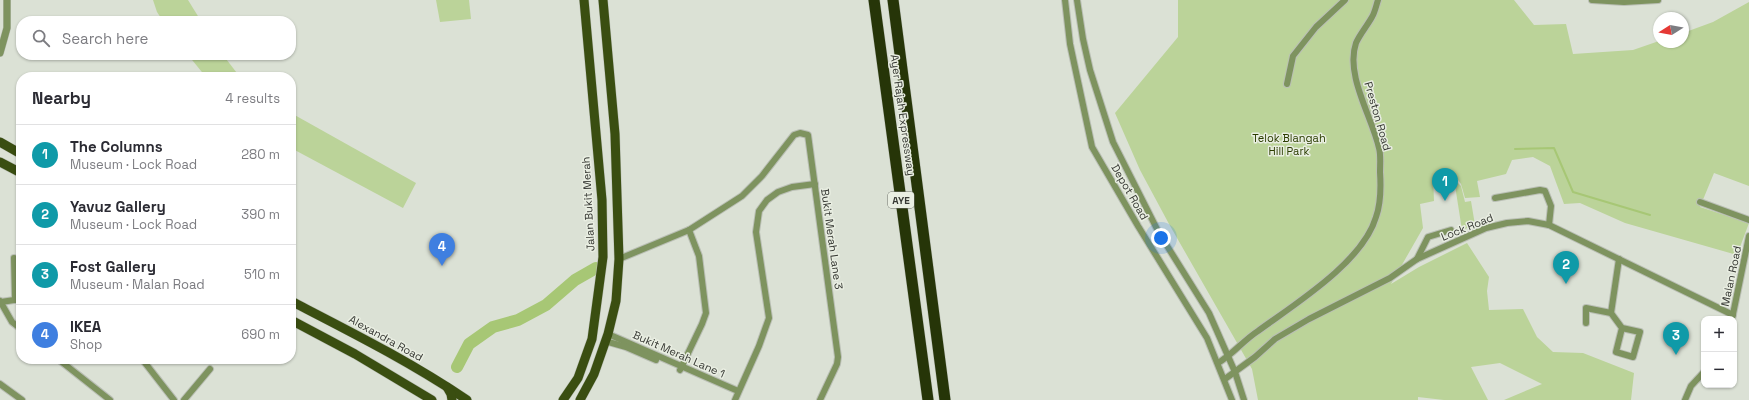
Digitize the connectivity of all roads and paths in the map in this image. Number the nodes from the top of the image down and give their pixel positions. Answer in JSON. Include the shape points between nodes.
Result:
{"nodes":[{"id":1,"x":7,"y":0,"type":"edge"},
{"id":2,"x":584,"y":0,"type":"edge"},
{"id":3,"x":603,"y":0,"type":"edge"},
{"id":4,"x":874,"y":0,"type":"edge"},
{"id":5,"x":893,"y":0,"type":"edge"},
{"id":6,"x":1065,"y":0,"type":"edge"},
{"id":7,"x":1077,"y":0,"type":"edge"},
{"id":8,"x":1345,"y":0,"type":"edge"},
{"id":9,"x":1378,"y":0,"type":"edge"},
{"id":10,"x":1592,"y":0,"type":"edge"},
{"id":11,"x":1658,"y":0,"type":"edge"},
{"id":12,"x":1603,"y":1,"type":"edge"},
{"id":13,"x":0,"y":53,"type":"edge"},
{"id":14,"x":1287,"y":84,"type":"dead end"},
{"id":15,"x":0,"y":142,"type":"edge"},
{"id":16,"x":16,"y":151,"type":"edge"},
{"id":17,"x":0,"y":162,"type":"edge"},
{"id":18,"x":16,"y":170,"type":"edge"},
{"id":19,"x":617,"y":176,"type":"junction"},
{"id":20,"x":600,"y":177,"type":"junction"},
{"id":21,"x":815,"y":184,"type":"junction"},
{"id":22,"x":1495,"y":198,"type":"dead end"},
{"id":23,"x":1700,"y":202,"type":"dead end"},
{"id":24,"x":1749,"y":220,"type":"edge"},
{"id":25,"x":1549,"y":225,"type":"junction"},
{"id":26,"x":689,"y":230,"type":"junction"},
{"id":27,"x":1451,"y":230,"type":"dead end"},
{"id":28,"x":1749,"y":236,"type":"edge"},
{"id":29,"x":14,"y":258,"type":"dead end"},
{"id":30,"x":619,"y":259,"type":"junction"},
{"id":31,"x":1417,"y":259,"type":"junction"},
{"id":32,"x":1619,"y":259,"type":"junction"},
{"id":33,"x":16,"y":278,"type":"edge"},
{"id":34,"x":16,"y":299,"type":"edge"},
{"id":35,"x":1,"y":302,"type":"edge"},
{"id":36,"x":296,"y":304,"type":"edge"},
{"id":37,"x":1611,"y":313,"type":"junction"},
{"id":38,"x":1730,"y":316,"type":"edge"},
{"id":39,"x":1732,"y":316,"type":"edge"},
{"id":40,"x":296,"y":323,"type":"edge"},
{"id":41,"x":1586,"y":323,"type":"dead end"},
{"id":42,"x":16,"y":325,"type":"edge"},
{"id":43,"x":1622,"y":328,"type":"junction"},
{"id":44,"x":606,"y":338,"type":"junction"},
{"id":45,"x":1229,"y":356,"type":"junction"},
{"id":46,"x":1218,"y":363,"type":"junction"},
{"id":47,"x":64,"y":364,"type":"edge"},
{"id":48,"x":149,"y":364,"type":"edge"},
{"id":49,"x":681,"y":368,"type":"junction"},
{"id":50,"x":210,"y":369,"type":"dead end"},
{"id":51,"x":1235,"y":372,"type":"junction"},
{"id":52,"x":1701,"y":375,"type":"edge"},
{"id":53,"x":1224,"y":379,"type":"junction"},
{"id":54,"x":0,"y":384,"type":"edge"},
{"id":55,"x":447,"y":387,"type":"junction"},
{"id":56,"x":737,"y":395,"type":"edge"},
{"id":57,"x":22,"y":400,"type":"edge"},
{"id":58,"x":110,"y":400,"type":"edge"},
{"id":59,"x":174,"y":400,"type":"edge"},
{"id":60,"x":184,"y":400,"type":"edge"},
{"id":61,"x":432,"y":400,"type":"edge"},
{"id":62,"x":452,"y":400,"type":"edge"},
{"id":63,"x":467,"y":400,"type":"edge"},
{"id":64,"x":563,"y":400,"type":"edge"},
{"id":65,"x":580,"y":400,"type":"edge"},
{"id":66,"x":820,"y":400,"type":"edge"},
{"id":67,"x":928,"y":400,"type":"edge"},
{"id":68,"x":945,"y":400,"type":"edge"},
{"id":69,"x":1232,"y":400,"type":"edge"},
{"id":70,"x":1244,"y":400,"type":"edge"},
{"id":71,"x":1686,"y":400,"type":"edge"}],
"edges":[{"from":1,"to":13,"type":"street","via":[[7,28]]},
{"from":2,"to":20,"type":"main road","name":"Jalan Bukit Merah"},
{"from":3,"to":19,"type":"main road"},
{"from":4,"to":67,"type":"highway","name":"Ayer Rajah Expressway","number":"AYE"},
{"from":5,"to":68,"type":"highway","name":"Ayer Rajah Expressway","number":"AYE"},
{"from":6,"to":46,"type":"street","name":"Depot Road","via":[[1070,44],[1092,147],[1208,338]]},
{"from":7,"to":45,"type":"street","name":"Depot Road","via":[[1090,70],[1112,142],[1159,233],[1209,313]]},
{"from":8,"to":14,"type":"street","via":[[1316,27],[1293,56]]},
{"from":9,"to":45,"type":"street","name":"Preston Road","via":[[1373,16],[1356,43],[1354,56],[1354,68],[1379,149],[1381,186],[1376,218],[1364,243],[1346,264],[1251,336]]},
{"from":10,"to":12,"type":"street"},
{"from":11,"to":12,"type":"street"},
{"from":15,"to":16,"type":"main road"},
{"from":17,"to":18,"type":"main road"},
{"from":19,"to":20,"type":"main road"},
{"from":19,"to":30,"type":"main road"},
{"from":20,"to":64,"type":"main road","name":"Jalan Bukit Merah","via":[[603,258],[596,318],[592,339],[578,378]]},
{"from":21,"to":26,"type":"street","via":[[808,136],[797,134],[742,196]]},
{"from":21,"to":56,"type":"street","name":"Bukit Merah Lane 3","via":[[778,192],[767,200],[759,211],[756,232],[769,318]]},
{"from":21,"to":66,"type":"street","name":"Bukit Merah Lane 3","via":[[838,357]]},
{"from":22,"to":25,"type":"street","via":[[1545,191],[1551,206]]},
{"from":23,"to":24,"type":"street"},
{"from":25,"to":31,"type":"street","name":"Lock Road","via":[[1526,221],[1486,228]]},
{"from":25,"to":32,"type":"street","name":"Lock Road"},
{"from":26,"to":30,"type":"street"},
{"from":26,"to":49,"type":"street","via":[[699,256],[706,313]]},
{"from":27,"to":31,"type":"street","via":[[1428,237]]},
{"from":28,"to":39,"type":"street","name":"Malan Road"},
{"from":29,"to":33,"type":"street"},
{"from":30,"to":44,"type":"main road","via":[[616,301]]},
{"from":31,"to":51,"type":"street","name":"Lock Road","via":[[1390,278],[1275,339]]},
{"from":32,"to":37,"type":"street"},
{"from":32,"to":38,"type":"street","name":"Lock Road"},
{"from":34,"to":35,"type":"street"},
{"from":35,"to":42,"type":"street"},
{"from":36,"to":55,"type":"main road","name":"Alexandra Road","via":[[397,356]]},
{"from":37,"to":41,"type":"street","via":[[1586,308]]},
{"from":37,"to":43,"type":"street"},
{"from":40,"to":61,"type":"main road","via":[[361,357]]},
{"from":43,"to":43,"type":"street","via":[[1640,332],[1633,357],[1616,352]]},
{"from":44,"to":49,"type":"street","name":"Bukit Merah Lane 1"},
{"from":44,"to":65,"type":"main road","via":[[594,374]]},
{"from":45,"to":46,"type":"street","name":"Preston Road"},
{"from":45,"to":51,"type":"street","name":"Depot Road"},
{"from":46,"to":53,"type":"street","name":"Depot Road"},
{"from":47,"to":58,"type":"street"},
{"from":48,"to":59,"type":"street"},
{"from":49,"to":56,"type":"street","name":"Bukit Merah Lane 1"},
{"from":50,"to":60,"type":"street"},
{"from":51,"to":53,"type":"street","name":"Lock Road"},
{"from":51,"to":70,"type":"street","name":"Depot Road"},
{"from":52,"to":71,"type":"street","via":[[1691,386]]},
{"from":53,"to":69,"type":"street","name":"Depot Road"},
{"from":54,"to":57,"type":"street"},
{"from":55,"to":62,"type":"main road"},
{"from":55,"to":63,"type":"main road","name":"Alexandra Road"}]}
